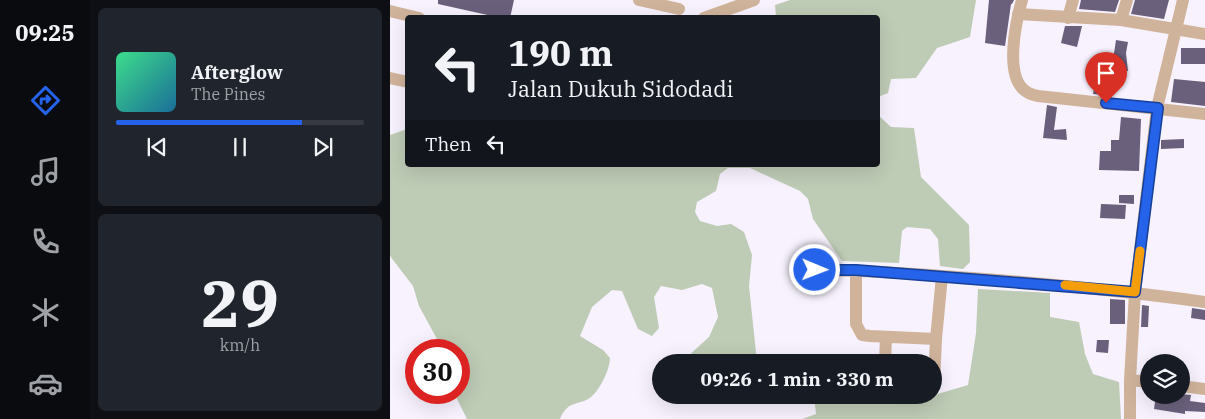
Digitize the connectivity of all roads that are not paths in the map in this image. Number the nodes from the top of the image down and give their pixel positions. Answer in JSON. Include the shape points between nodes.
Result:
{"nodes":[{"id":1,"x":640,"y":0,"type":"edge"},
{"id":2,"x":754,"y":0,"type":"edge"},
{"id":3,"x":1022,"y":0,"type":"edge"},
{"id":4,"x":1073,"y":0,"type":"edge"},
{"id":5,"x":1127,"y":0,"type":"edge"},
{"id":6,"x":1183,"y":0,"type":"edge"},
{"id":7,"x":677,"y":9,"type":"edge"},
{"id":8,"x":390,"y":11,"type":"edge"},
{"id":9,"x":1018,"y":14,"type":"junction"},
{"id":10,"x":406,"y":15,"type":"edge"},
{"id":11,"x":712,"y":15,"type":"edge"},
{"id":12,"x":1068,"y":18,"type":"junction"},
{"id":13,"x":1121,"y":20,"type":"junction"},
{"id":14,"x":1175,"y":29,"type":"junction"},
{"id":15,"x":1205,"y":34,"type":"edge"},
{"id":16,"x":390,"y":78,"type":"edge"},
{"id":17,"x":405,"y":81,"type":"edge"},
{"id":18,"x":1158,"y":108,"type":"junction"},
{"id":19,"x":1205,"y":114,"type":"edge"},
{"id":20,"x":815,"y":270,"type":"dead end"},
{"id":21,"x":856,"y":270,"type":"junction"},
{"id":22,"x":942,"y":276,"type":"junction"},
{"id":23,"x":1135,"y":292,"type":"junction"},
{"id":24,"x":1205,"y":302,"type":"edge"},
{"id":25,"x":886,"y":337,"type":"junction"},
{"id":26,"x":936,"y":339,"type":"junction"},
{"id":27,"x":885,"y":354,"type":"edge"},
{"id":28,"x":935,"y":354,"type":"edge"},
{"id":29,"x":1130,"y":380,"type":"junction"},
{"id":30,"x":1140,"y":381,"type":"edge"},
{"id":31,"x":1190,"y":387,"type":"edge"},
{"id":32,"x":1205,"y":389,"type":"edge"},
{"id":33,"x":1130,"y":419,"type":"edge"}],
"edges":[{"from":1,"to":7,"type":"street"},
{"from":2,"to":11,"type":"street"},
{"from":3,"to":9,"type":"street"},
{"from":4,"to":12,"type":"street"},
{"from":5,"to":13,"type":"street"},
{"from":6,"to":14,"type":"street"},
{"from":8,"to":10,"type":"street"},
{"from":9,"to":12,"type":"street"},
{"from":9,"to":18,"type":"street","via":[[1013,59],[1023,89],[1038,96]]},
{"from":12,"to":13,"type":"street"},
{"from":13,"to":14,"type":"street"},
{"from":14,"to":15,"type":"street"},
{"from":14,"to":18,"type":"street"},
{"from":16,"to":17,"type":"street"},
{"from":18,"to":19,"type":"street"},
{"from":18,"to":23,"type":"street"},
{"from":20,"to":21,"type":"street"},
{"from":21,"to":22,"type":"street"},
{"from":21,"to":25,"type":"street","via":[[858,330],[862,335]]},
{"from":22,"to":23,"type":"street"},
{"from":22,"to":26,"type":"street"},
{"from":23,"to":24,"type":"street"},
{"from":23,"to":29,"type":"street"},
{"from":25,"to":26,"type":"street"},
{"from":25,"to":27,"type":"street"},
{"from":26,"to":28,"type":"street"},
{"from":29,"to":30,"type":"street"},
{"from":29,"to":33,"type":"street"},
{"from":31,"to":32,"type":"street"}]}
